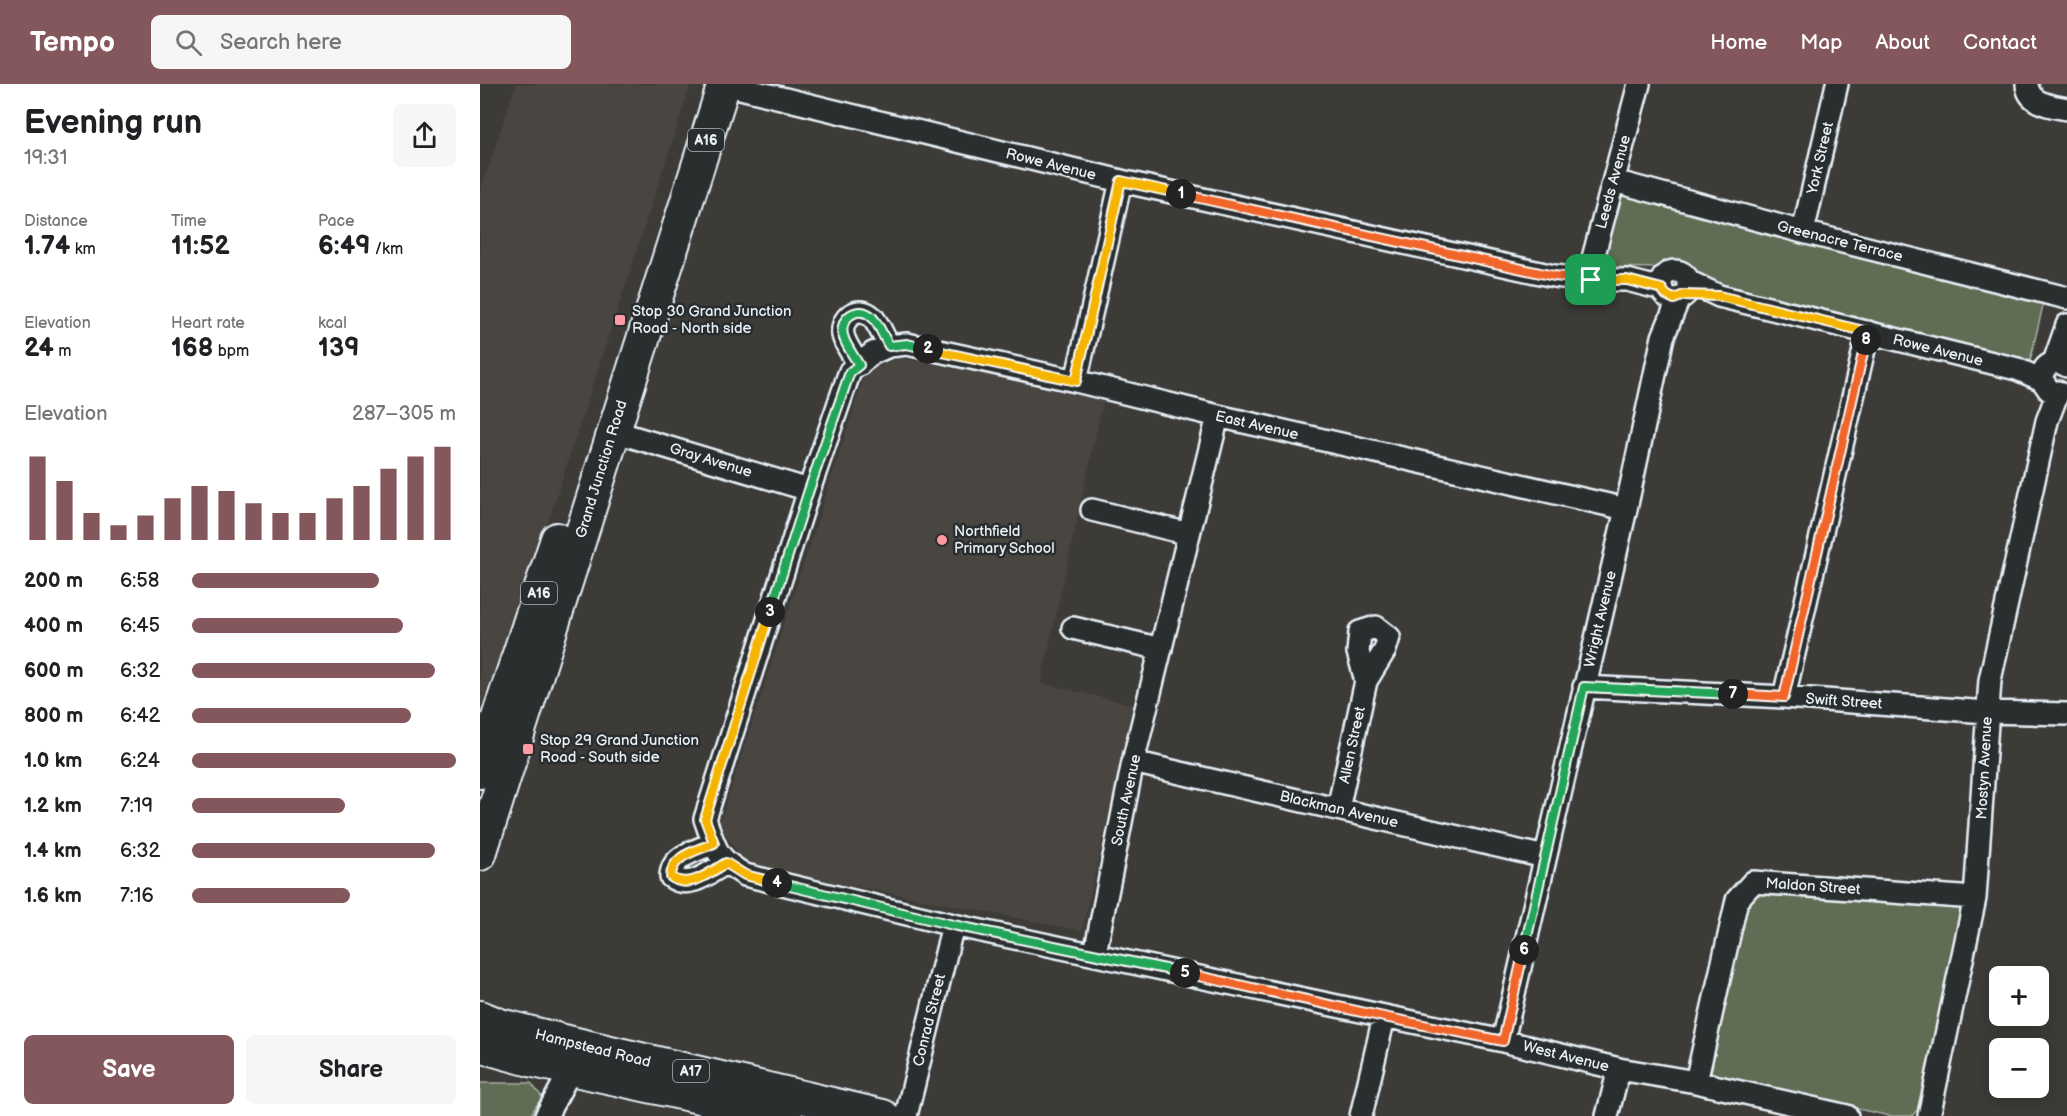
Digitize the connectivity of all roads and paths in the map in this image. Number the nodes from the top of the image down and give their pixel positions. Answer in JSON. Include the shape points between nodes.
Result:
{"nodes":[{"id":1,"x":704,"y":84,"type":"edge"},
{"id":2,"x":724,"y":84,"type":"edge"},
{"id":3,"x":1639,"y":84,"type":"edge"},
{"id":4,"x":1837,"y":84,"type":"edge"},
{"id":5,"x":2026,"y":84,"type":"edge"},
{"id":6,"x":2067,"y":109,"type":"edge"},
{"id":7,"x":1121,"y":181,"type":"junction"},
{"id":8,"x":1614,"y":181,"type":"junction"},
{"id":9,"x":679,"y":193,"type":"junction"},
{"id":10,"x":1803,"y":232,"type":"junction"},
{"id":11,"x":1591,"y":280,"type":"junction"},
{"id":12,"x":1674,"y":289,"type":"junction"},
{"id":13,"x":2067,"y":298,"type":"edge"},
{"id":14,"x":2066,"y":328,"type":"edge"},
{"id":15,"x":1868,"y":332,"type":"junction"},
{"id":16,"x":873,"y":355,"type":"junction"},
{"id":17,"x":2056,"y":376,"type":"edge"},
{"id":18,"x":1076,"y":381,"type":"junction"},
{"id":19,"x":1218,"y":416,"type":"junction"},
{"id":20,"x":604,"y":428,"type":"junction"},
{"id":21,"x":809,"y":490,"type":"junction"},
{"id":22,"x":1626,"y":509,"type":"junction"},
{"id":23,"x":1092,"y":510,"type":"dead end"},
{"id":24,"x":1189,"y":534,"type":"junction"},
{"id":25,"x":1073,"y":628,"type":"dead end"},
{"id":26,"x":1161,"y":649,"type":"junction"},
{"id":27,"x":1366,"y":681,"type":"dead end"},
{"id":28,"x":1584,"y":687,"type":"junction"},
{"id":29,"x":1784,"y":697,"type":"junction"},
{"id":30,"x":1988,"y":712,"type":"junction"},
{"id":31,"x":2067,"y":714,"type":"edge"},
{"id":32,"x":1133,"y":762,"type":"junction"},
{"id":33,"x":488,"y":765,"type":"edge"},
{"id":34,"x":1338,"y":809,"type":"junction"},
{"id":35,"x":480,"y":854,"type":"edge"},
{"id":36,"x":719,"y":854,"type":"junction"},
{"id":37,"x":1545,"y":857,"type":"junction"},
{"id":38,"x":671,"y":877,"type":"dead end"},
{"id":39,"x":1974,"y":898,"type":"junction"},
{"id":40,"x":953,"y":925,"type":"junction"},
{"id":41,"x":1095,"y":953,"type":"junction"},
{"id":42,"x":480,"y":1017,"type":"edge"},
{"id":43,"x":1384,"y":1017,"type":"junction"},
{"id":44,"x":1503,"y":1041,"type":"junction"},
{"id":45,"x":480,"y":1046,"type":"edge"},
{"id":46,"x":534,"y":1061,"type":"junction"},
{"id":47,"x":480,"y":1065,"type":"edge"},
{"id":48,"x":572,"y":1068,"type":"junction"},
{"id":49,"x":1619,"y":1069,"type":"junction"},
{"id":50,"x":1696,"y":1082,"type":"junction"},
{"id":51,"x":546,"y":1116,"type":"edge"},
{"id":52,"x":786,"y":1116,"type":"edge"},
{"id":53,"x":883,"y":1116,"type":"edge"},
{"id":54,"x":906,"y":1116,"type":"edge"},
{"id":55,"x":1361,"y":1116,"type":"edge"},
{"id":56,"x":1607,"y":1116,"type":"edge"},
{"id":57,"x":1847,"y":1116,"type":"edge"},
{"id":58,"x":1929,"y":1116,"type":"edge"}],
"edges":[{"from":1,"to":9,"type":"highway","name":"Grand Junction Road","number":"A16"},
{"from":2,"to":7,"type":"street","name":"Rowe Avenue"},
{"from":2,"to":9,"type":"highway","name":"Grand Junction Road","number":"A16"},
{"from":3,"to":8,"type":"street","name":"Leeds Avenue"},
{"from":4,"to":10,"type":"street","name":"York Street"},
{"from":5,"to":6,"type":"street","via":[[2034,100]]},
{"from":7,"to":11,"type":"street","name":"Rowe Avenue","via":[[1554,276]]},
{"from":7,"to":18,"type":"street"},
{"from":8,"to":10,"type":"street","name":"Greenacre Terrace"},
{"from":8,"to":11,"type":"street","name":"Leeds Avenue","via":[[1592,262]]},
{"from":9,"to":20,"type":"highway","name":"Grand Junction Road","number":"A16"},
{"from":10,"to":13,"type":"street","name":"Greenacre Terrace"},
{"from":11,"to":12,"type":"street","name":"Rowe Avenue","via":[[1627,280]]},
{"from":12,"to":15,"type":"street","name":"Rowe Avenue"},
{"from":12,"to":22,"type":"street","name":"Wright Avenue"},
{"from":14,"to":17,"type":"street","name":"Mostyn Avenue"},
{"from":15,"to":17,"type":"street","name":"Rowe Avenue"},
{"from":15,"to":29,"type":"street"},
{"from":16,"to":16,"type":"street","via":[[843,335],[845,320],[852,313],[872,317]]},
{"from":16,"to":18,"type":"street","name":"East Avenue","via":[[907,344]]},
{"from":16,"to":21,"type":"street","via":[[850,372]]},
{"from":17,"to":30,"type":"street","name":"Mostyn Avenue","via":[[1990,680]]},
{"from":18,"to":19,"type":"street","name":"East Avenue"},
{"from":19,"to":22,"type":"street","name":"East Avenue"},
{"from":19,"to":24,"type":"street","name":"South Avenue"},
{"from":20,"to":21,"type":"street","name":"Gray Avenue"},
{"from":20,"to":33,"type":"highway","name":"Grand Junction Road","number":"A16"},
{"from":21,"to":36,"type":"street","via":[[705,819]]},
{"from":22,"to":28,"type":"street","name":"Wright Avenue"},
{"from":23,"to":24,"type":"street"},
{"from":24,"to":26,"type":"street","name":"South Avenue"},
{"from":25,"to":26,"type":"street"},
{"from":26,"to":32,"type":"street","name":"South Avenue"},
{"from":27,"to":34,"type":"street","name":"Allen Street"},
{"from":28,"to":29,"type":"street","name":"Swift Street"},
{"from":28,"to":37,"type":"street","name":"Wright Avenue"},
{"from":29,"to":30,"type":"street","name":"Swift Street"},
{"from":30,"to":31,"type":"street","name":"Swift Street"},
{"from":30,"to":39,"type":"street","name":"Mostyn Avenue"},
{"from":32,"to":34,"type":"street","name":"Blackman Avenue"},
{"from":32,"to":41,"type":"street","name":"South Avenue"},
{"from":33,"to":35,"type":"highway","name":"Grand Junction Road","number":"A16"},
{"from":34,"to":37,"type":"street","name":"Blackman Avenue"},
{"from":36,"to":38,"type":"street","via":[[692,882]]},
{"from":36,"to":40,"type":"street","name":"West Avenue","via":[[745,875]]},
{"from":37,"to":44,"type":"street","name":"Wright Avenue"},
{"from":39,"to":50,"type":"street","name":"Maldon Street","via":[[1754,882],[1737,900]]},
{"from":39,"to":58,"type":"street","name":"Mostyn Avenue"},
{"from":40,"to":41,"type":"street","name":"West Avenue"},
{"from":40,"to":54,"type":"street","name":"Conrad Street"},
{"from":41,"to":43,"type":"street","name":"West Avenue"},
{"from":42,"to":53,"type":"highway","name":"Hampstead Road","number":"A17","via":[[572,1043]]},
{"from":43,"to":44,"type":"street","name":"West Avenue"},
{"from":43,"to":55,"type":"street"},
{"from":44,"to":49,"type":"street","name":"West Avenue"},
{"from":45,"to":46,"type":"highway","name":"Hampstead Road","number":"A17"},
{"from":46,"to":47,"type":"highway"},
{"from":46,"to":48,"type":"highway","name":"Hampstead Road","number":"A17"},
{"from":48,"to":51,"type":"street"},
{"from":48,"to":52,"type":"highway","name":"Hampstead Road","number":"A17"},
{"from":49,"to":50,"type":"street","name":"West Avenue"},
{"from":49,"to":56,"type":"street"},
{"from":50,"to":57,"type":"street","name":"West Avenue"}]}
